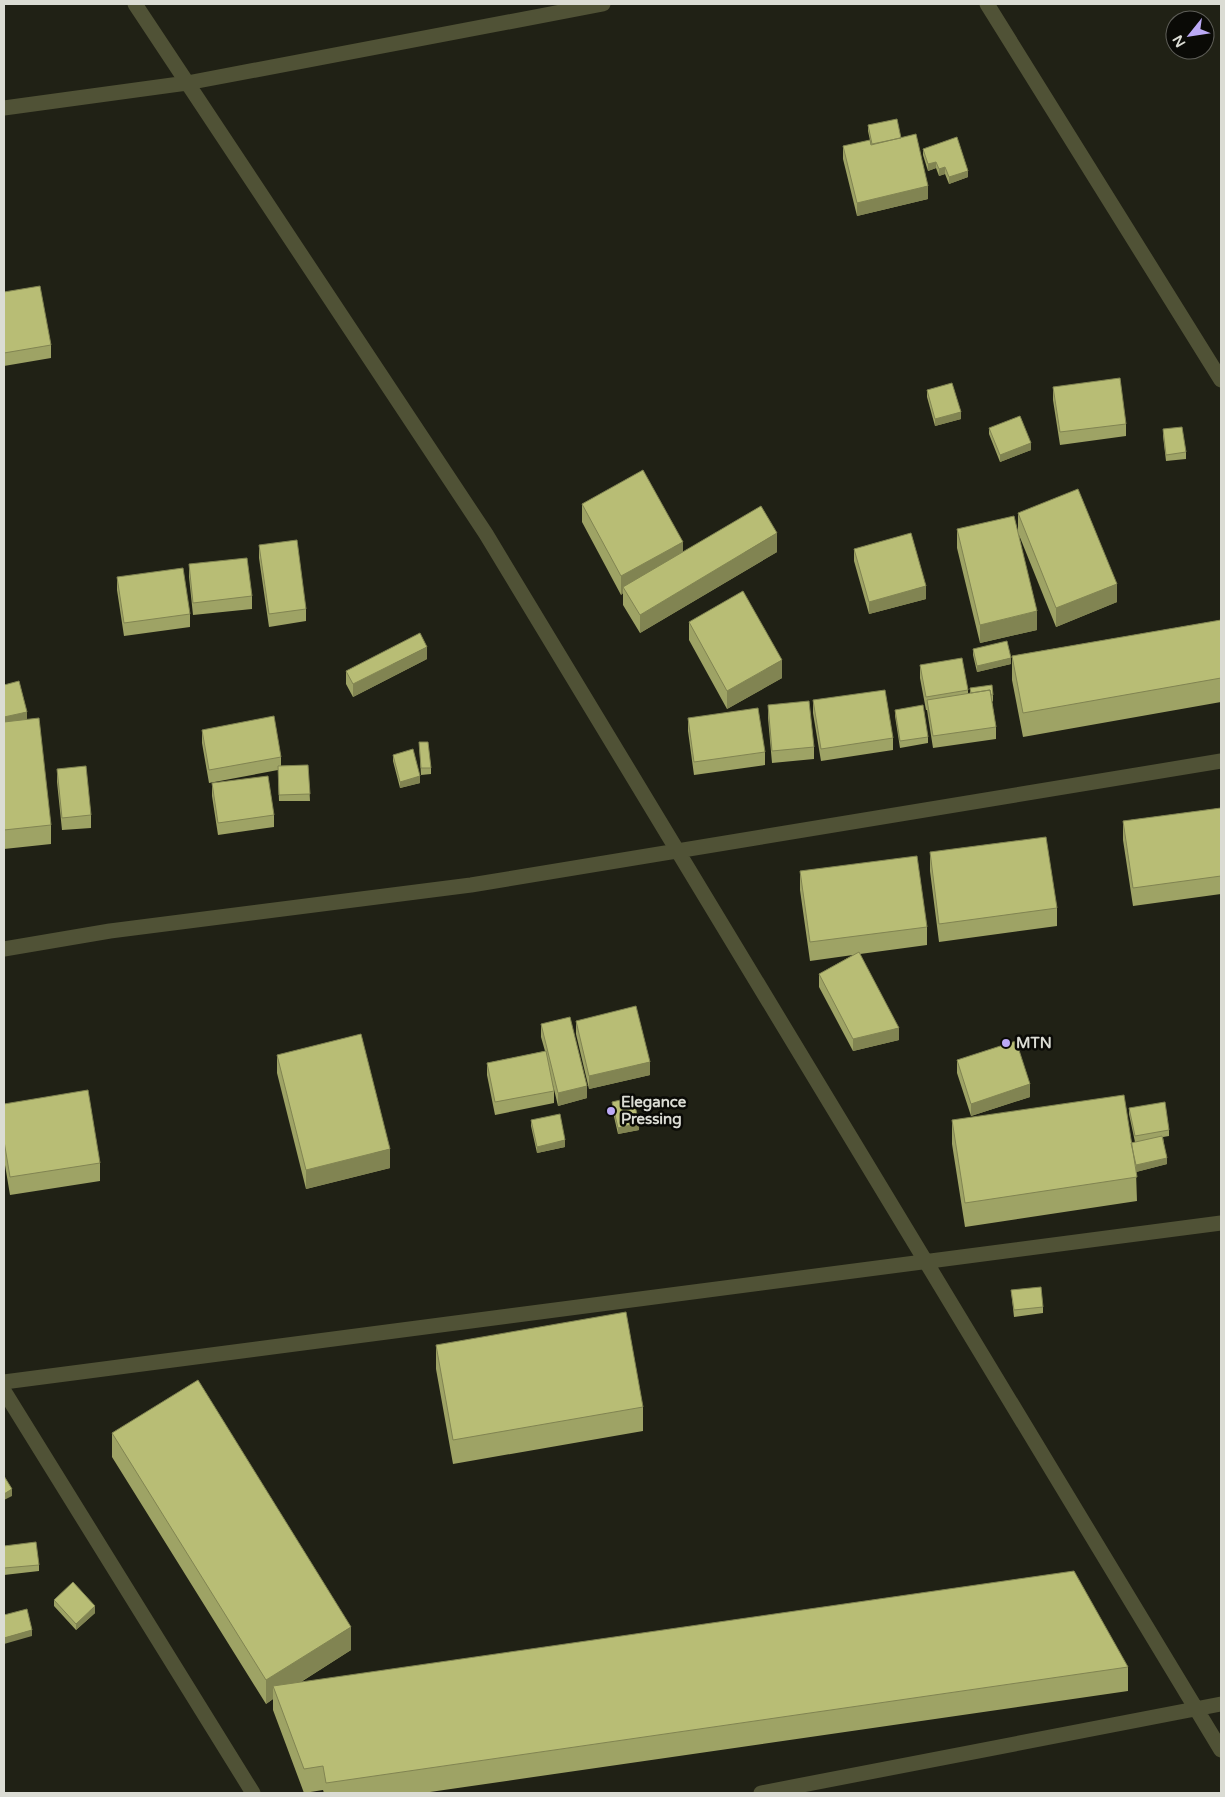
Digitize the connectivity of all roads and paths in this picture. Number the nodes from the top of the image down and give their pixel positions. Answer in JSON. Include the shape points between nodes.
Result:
{"nodes":[{"id":1,"x":134,"y":4,"type":"edge"},
{"id":2,"x":603,"y":4,"type":"edge"},
{"id":3,"x":987,"y":4,"type":"edge"},
{"id":4,"x":187,"y":83,"type":"junction"},
{"id":5,"x":4,"y":108,"type":"edge"},
{"id":6,"x":1221,"y":380,"type":"edge"},
{"id":7,"x":1221,"y":761,"type":"edge"},
{"id":8,"x":677,"y":850,"type":"junction"},
{"id":9,"x":4,"y":949,"type":"edge"},
{"id":10,"x":1221,"y":1223,"type":"edge"},
{"id":11,"x":926,"y":1262,"type":"junction"},
{"id":12,"x":4,"y":1382,"type":"edge"},
{"id":13,"x":4,"y":1391,"type":"edge"},
{"id":14,"x":1221,"y":1704,"type":"edge"},
{"id":15,"x":1195,"y":1707,"type":"junction"},
{"id":16,"x":1221,"y":1750,"type":"edge"},
{"id":17,"x":253,"y":1793,"type":"edge"},
{"id":18,"x":761,"y":1793,"type":"edge"}],
"edges":[{"from":1,"to":4,"type":"street"},
{"from":2,"to":4,"type":"street"},
{"from":3,"to":6,"type":"street"},
{"from":4,"to":5,"type":"street"},
{"from":4,"to":8,"type":"street","via":[[486,534]]},
{"from":7,"to":8,"type":"street"},
{"from":8,"to":9,"type":"street","via":[[471,885],[110,931]]},
{"from":8,"to":11,"type":"street"},
{"from":10,"to":11,"type":"street"},
{"from":11,"to":12,"type":"street"},
{"from":11,"to":15,"type":"street"},
{"from":13,"to":17,"type":"street"},
{"from":14,"to":15,"type":"street"},
{"from":15,"to":16,"type":"street"},
{"from":15,"to":18,"type":"street"}]}
